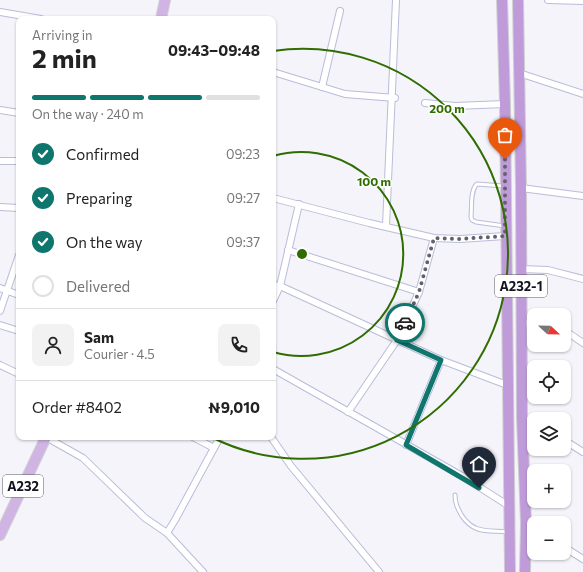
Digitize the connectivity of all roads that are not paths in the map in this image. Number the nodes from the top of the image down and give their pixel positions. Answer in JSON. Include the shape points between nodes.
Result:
{"nodes":[{"id":1,"x":165,"y":0,"type":"edge"},
{"id":2,"x":396,"y":0,"type":"edge"},
{"id":3,"x":502,"y":0,"type":"edge"},
{"id":4,"x":518,"y":0,"type":"edge"},
{"id":5,"x":548,"y":0,"type":"edge"},
{"id":6,"x":583,"y":1,"type":"edge"},
{"id":7,"x":340,"y":11,"type":"dead end"},
{"id":8,"x":0,"y":12,"type":"edge"},
{"id":9,"x":23,"y":16,"type":"edge"},
{"id":10,"x":162,"y":16,"type":"edge"},
{"id":11,"x":276,"y":73,"type":"edge"},
{"id":12,"x":518,"y":73,"type":"junction"},
{"id":13,"x":322,"y":87,"type":"junction"},
{"id":14,"x":583,"y":94,"type":"edge"},
{"id":15,"x":393,"y":98,"type":"junction"},
{"id":16,"x":425,"y":104,"type":"dead end"},
{"id":17,"x":505,"y":104,"type":"junction"},
{"id":18,"x":0,"y":110,"type":"edge"},
{"id":19,"x":16,"y":113,"type":"edge"},
{"id":20,"x":0,"y":160,"type":"edge"},
{"id":21,"x":16,"y":161,"type":"edge"},
{"id":22,"x":505,"y":186,"type":"junction"},
{"id":23,"x":521,"y":188,"type":"junction"},
{"id":24,"x":583,"y":196,"type":"edge"},
{"id":25,"x":276,"y":199,"type":"edge"},
{"id":26,"x":299,"y":204,"type":"junction"},
{"id":27,"x":0,"y":207,"type":"edge"},
{"id":28,"x":16,"y":208,"type":"edge"},
{"id":29,"x":386,"y":226,"type":"junction"},
{"id":30,"x":505,"y":231,"type":"junction"},
{"id":31,"x":434,"y":238,"type":"junction"},
{"id":32,"x":288,"y":250,"type":"junction"},
{"id":33,"x":16,"y":265,"type":"edge"},
{"id":34,"x":521,"y":269,"type":"junction"},
{"id":35,"x":583,"y":280,"type":"edge"},
{"id":36,"x":276,"y":286,"type":"edge"},
{"id":37,"x":0,"y":288,"type":"edge"},
{"id":38,"x":8,"y":291,"type":"junction"},
{"id":39,"x":419,"y":292,"type":"junction"},
{"id":40,"x":16,"y":294,"type":"edge"},
{"id":41,"x":0,"y":311,"type":"edge"},
{"id":42,"x":521,"y":323,"type":"junction"},
{"id":43,"x":527,"y":323,"type":"edge"},
{"id":44,"x":0,"y":325,"type":"edge"},
{"id":45,"x":16,"y":330,"type":"edge"},
{"id":46,"x":571,"y":334,"type":"edge"},
{"id":47,"x":397,"y":340,"type":"junction"},
{"id":48,"x":583,"y":342,"type":"edge"},
{"id":49,"x":441,"y":360,"type":"junction"},
{"id":50,"x":0,"y":365,"type":"edge"},
{"id":51,"x":276,"y":371,"type":"edge"},
{"id":52,"x":16,"y":373,"type":"edge"},
{"id":53,"x":507,"y":385,"type":"junction"},
{"id":54,"x":348,"y":412,"type":"junction"},
{"id":55,"x":522,"y":418,"type":"junction"},
{"id":56,"x":527,"y":420,"type":"edge"},
{"id":57,"x":45,"y":440,"type":"edge"},
{"id":58,"x":51,"y":440,"type":"edge"},
{"id":59,"x":199,"y":440,"type":"edge"},
{"id":60,"x":218,"y":440,"type":"edge"},
{"id":61,"x":273,"y":440,"type":"edge"},
{"id":62,"x":571,"y":444,"type":"edge"},
{"id":63,"x":406,"y":445,"type":"junction"},
{"id":64,"x":214,"y":448,"type":"junction"},
{"id":65,"x":583,"y":452,"type":"edge"},
{"id":66,"x":456,"y":495,"type":"dead end"},
{"id":67,"x":509,"y":506,"type":"junction"},
{"id":68,"x":529,"y":516,"type":"edge"},
{"id":69,"x":167,"y":532,"type":"junction"},
{"id":70,"x":509,"y":532,"type":"junction"},
{"id":71,"x":0,"y":535,"type":"edge"},
{"id":72,"x":571,"y":551,"type":"edge"},
{"id":73,"x":527,"y":554,"type":"edge"},
{"id":74,"x":583,"y":559,"type":"edge"},
{"id":75,"x":203,"y":572,"type":"edge"},
{"id":76,"x":379,"y":572,"type":"edge"},
{"id":77,"x":510,"y":572,"type":"edge"},
{"id":78,"x":525,"y":572,"type":"edge"}],
"edges":[{"from":1,"to":10,"type":"main road"},
{"from":2,"to":15,"type":"street"},
{"from":3,"to":17,"type":"highway","number":"A232-1"},
{"from":4,"to":12,"type":"highway","number":"A232-1"},
{"from":5,"to":6,"type":"street"},
{"from":7,"to":13,"type":"street"},
{"from":8,"to":9,"type":"street"},
{"from":11,"to":13,"type":"street"},
{"from":12,"to":14,"type":"street"},
{"from":12,"to":23,"type":"highway","number":"A232-1"},
{"from":13,"to":15,"type":"street","via":[[345,94]]},
{"from":15,"to":29,"type":"street"},
{"from":16,"to":17,"type":"street"},
{"from":17,"to":22,"type":"highway","number":"A232-1"},
{"from":18,"to":19,"type":"street"},
{"from":20,"to":21,"type":"street"},
{"from":22,"to":30,"type":"highway","number":"A232-1"},
{"from":22,"to":30,"type":"lane","via":[[474,186],[471,217],[476,222]]},
{"from":23,"to":24,"type":"street"},
{"from":23,"to":34,"type":"highway","number":"A232-1"},
{"from":25,"to":26,"type":"street"},
{"from":26,"to":29,"type":"street"},
{"from":26,"to":32,"type":"street"},
{"from":27,"to":28,"type":"street"},
{"from":29,"to":31,"type":"street"},
{"from":30,"to":31,"type":"street","via":[[460,239]]},
{"from":30,"to":53,"type":"highway","number":"A232-1"},
{"from":31,"to":39,"type":"street"},
{"from":32,"to":36,"type":"street"},
{"from":32,"to":39,"type":"street"},
{"from":33,"to":38,"type":"street"},
{"from":34,"to":35,"type":"street","via":[[548,270]]},
{"from":34,"to":42,"type":"highway","number":"A232-1"},
{"from":36,"to":47,"type":"street"},
{"from":37,"to":38,"type":"street"},
{"from":38,"to":40,"type":"street"},
{"from":38,"to":41,"type":"street"},
{"from":39,"to":47,"type":"street"},
{"from":42,"to":43,"type":"street"},
{"from":42,"to":55,"type":"highway","number":"A232-1"},
{"from":44,"to":45,"type":"street"},
{"from":46,"to":48,"type":"street"},
{"from":47,"to":49,"type":"street"},
{"from":47,"to":54,"type":"street"},
{"from":49,"to":53,"type":"street"},
{"from":49,"to":63,"type":"street"},
{"from":50,"to":52,"type":"street"},
{"from":51,"to":54,"type":"street"},
{"from":53,"to":67,"type":"highway","number":"A232-1"},
{"from":54,"to":63,"type":"street"},
{"from":55,"to":56,"type":"street"},
{"from":55,"to":68,"type":"highway","number":"A232-1"},
{"from":57,"to":71,"type":"main road","number":"A232"},
{"from":58,"to":69,"type":"street","via":[[82,458],[145,518]]},
{"from":59,"to":64,"type":"street"},
{"from":60,"to":64,"type":"street"},
{"from":61,"to":76,"type":"street","via":[[291,466]]},
{"from":62,"to":65,"type":"street"},
{"from":63,"to":67,"type":"street"},
{"from":64,"to":69,"type":"street"},
{"from":66,"to":70,"type":"lane","via":[[457,508],[473,528]]},
{"from":67,"to":70,"type":"highway","number":"A232-1"},
{"from":69,"to":75,"type":"street"},
{"from":70,"to":77,"type":"highway","number":"A232-1"},
{"from":72,"to":74,"type":"street"},
{"from":73,"to":78,"type":"highway","number":"A232-1"}]}
